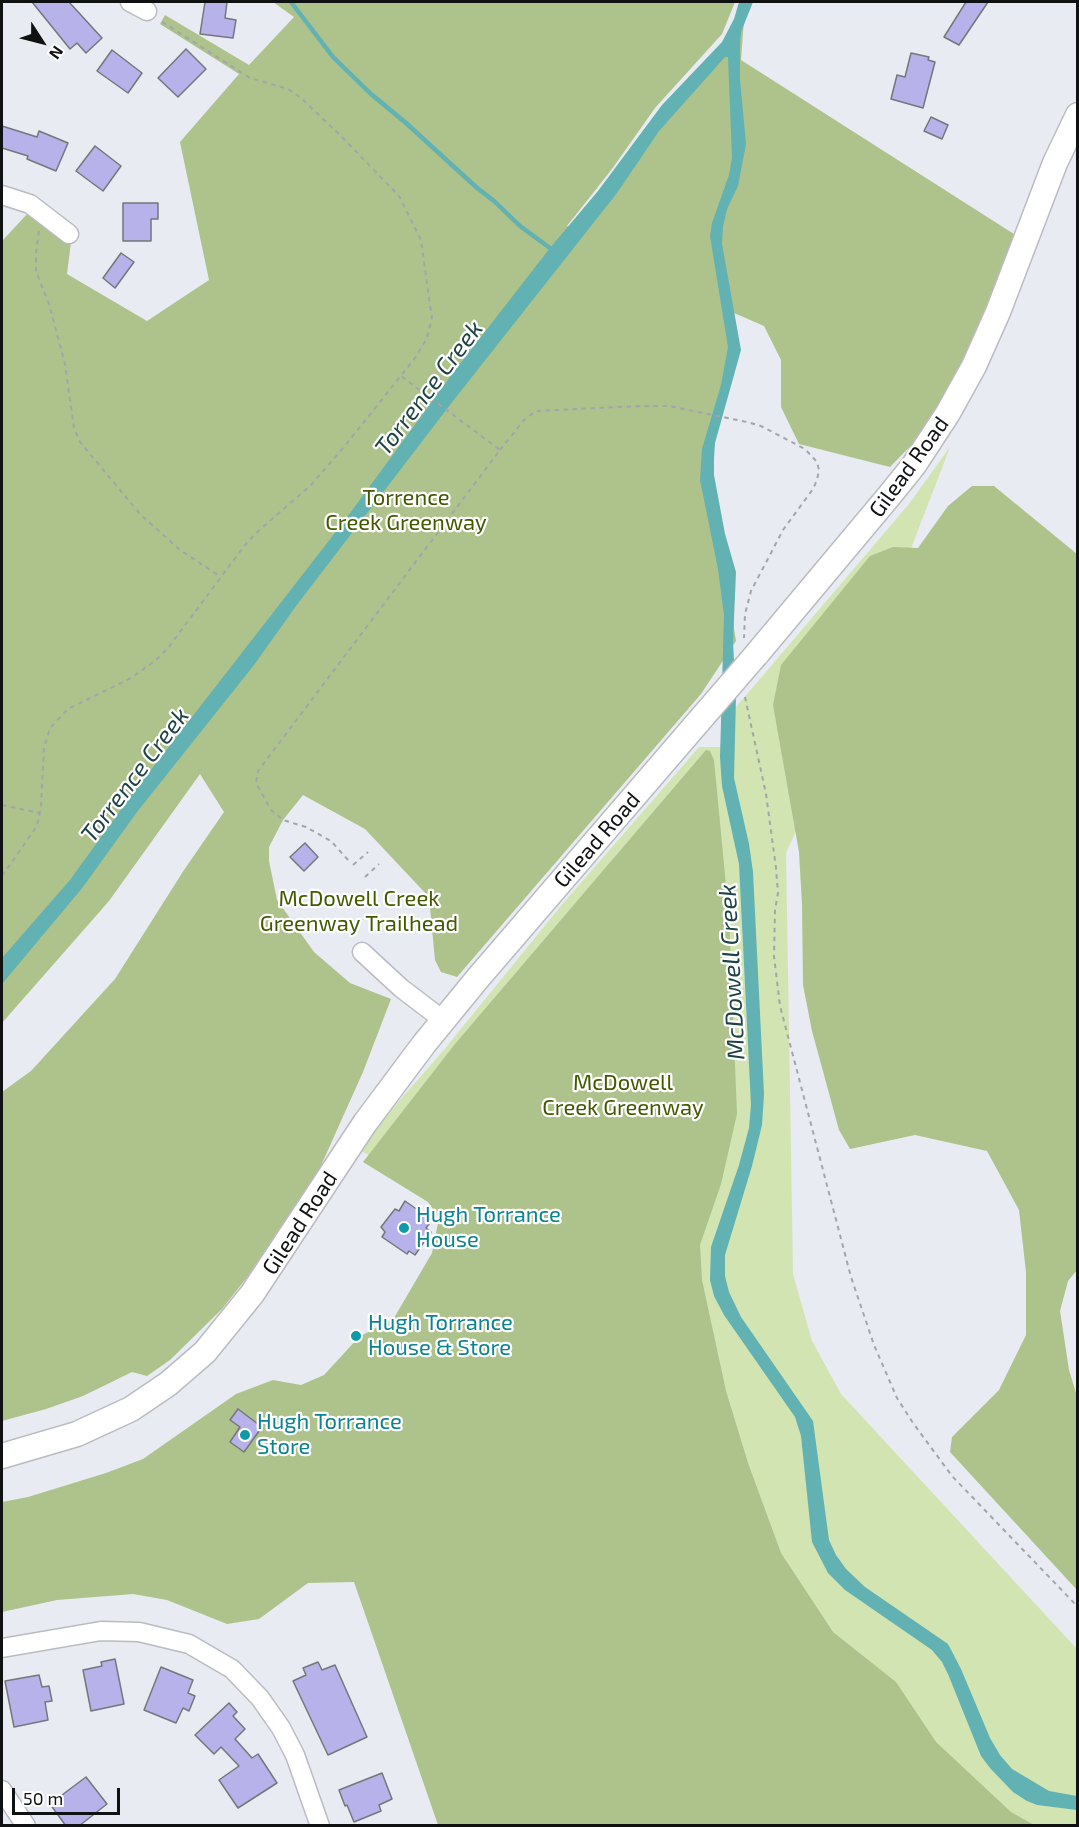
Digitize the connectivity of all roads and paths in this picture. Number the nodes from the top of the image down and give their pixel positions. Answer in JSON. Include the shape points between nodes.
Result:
{"nodes":[{"id":1,"x":130,"y":2,"type":"edge"},
{"id":2,"x":147,"y":11,"type":"joint"},
{"id":3,"x":1077,"y":115,"type":"edge"},
{"id":4,"x":2,"y":195,"type":"edge"},
{"id":5,"x":41,"y":212,"type":"junction"},
{"id":6,"x":69,"y":234,"type":"dead end"},
{"id":7,"x":401,"y":376,"type":"junction"},
{"id":8,"x":500,"y":450,"type":"junction"},
{"id":9,"x":220,"y":577,"type":"junction"},
{"id":10,"x":750,"y":650,"type":"junction"},
{"id":11,"x":744,"y":693,"type":"dead end"},
{"id":12,"x":2,"y":805,"type":"edge"},
{"id":13,"x":40,"y":813,"type":"junction"},
{"id":14,"x":368,"y":852,"type":"dead end"},
{"id":15,"x":348,"y":860,"type":"dead end"},
{"id":16,"x":379,"y":864,"type":"dead end"},
{"id":17,"x":353,"y":865,"type":"dead end"},
{"id":18,"x":2,"y":876,"type":"edge"},
{"id":19,"x":365,"y":878,"type":"dead end"},
{"id":20,"x":362,"y":952,"type":"dead end"},
{"id":21,"x":443,"y":1020,"type":"junction"},
{"id":22,"x":2,"y":1456,"type":"edge"},
{"id":23,"x":1077,"y":1607,"type":"edge"},
{"id":24,"x":2,"y":1648,"type":"edge"},
{"id":25,"x":2,"y":1790,"type":"edge"},
{"id":26,"x":26,"y":1826,"type":"edge"},
{"id":27,"x":320,"y":1826,"type":"edge"}],
"edges":[{"from":1,"to":2,"type":"street"},
{"from":2,"to":7,"type":"path","via":[[250,78],[288,89],[300,97],[382,176],[405,205],[421,240],[432,317],[426,340]]},
{"from":3,"to":10,"type":"main road","name":"Gilead Road","via":[[998,312],[948,413],[890,496]]},
{"from":4,"to":5,"type":"street"},
{"from":5,"to":6,"type":"street"},
{"from":5,"to":9,"type":"path","via":[[36,271],[65,364],[78,438],[140,514],[180,550]]},
{"from":7,"to":8,"type":"path"},
{"from":7,"to":9,"type":"path","via":[[311,485],[256,533]]},
{"from":8,"to":10,"type":"path","via":[[536,411],[640,405],[682,408],[747,422],[805,449],[819,470],[813,489],[783,530],[751,591],[745,614]]},
{"from":8,"to":15,"type":"path","via":[[258,771],[256,783],[271,810],[283,820],[326,837]]},
{"from":9,"to":13,"type":"path","via":[[168,648],[145,669],[68,709],[50,728],[44,748]]},
{"from":10,"to":21,"type":"main road","name":"Gilead Road","bridge":true,"via":[[699,721]]},
{"from":11,"to":23,"type":"path","via":[[766,794],[776,868],[774,956],[780,1006],[851,1277],[874,1345],[897,1398],[952,1476]]},
{"from":12,"to":13,"type":"path"},
{"from":13,"to":18,"type":"path","via":[[37,825]]},
{"from":14,"to":17,"type":"path"},
{"from":16,"to":19,"type":"path"},
{"from":20,"to":21,"type":"street"},
{"from":21,"to":22,"type":"main road","name":"Gilead Road","via":[[365,1124],[252,1294],[205,1352],[131,1409],[77,1434]]},
{"from":24,"to":27,"type":"street","via":[[101,1631],[139,1632],[189,1644],[232,1669],[260,1698],[295,1755]]},
{"from":25,"to":26,"type":"street"}]}
